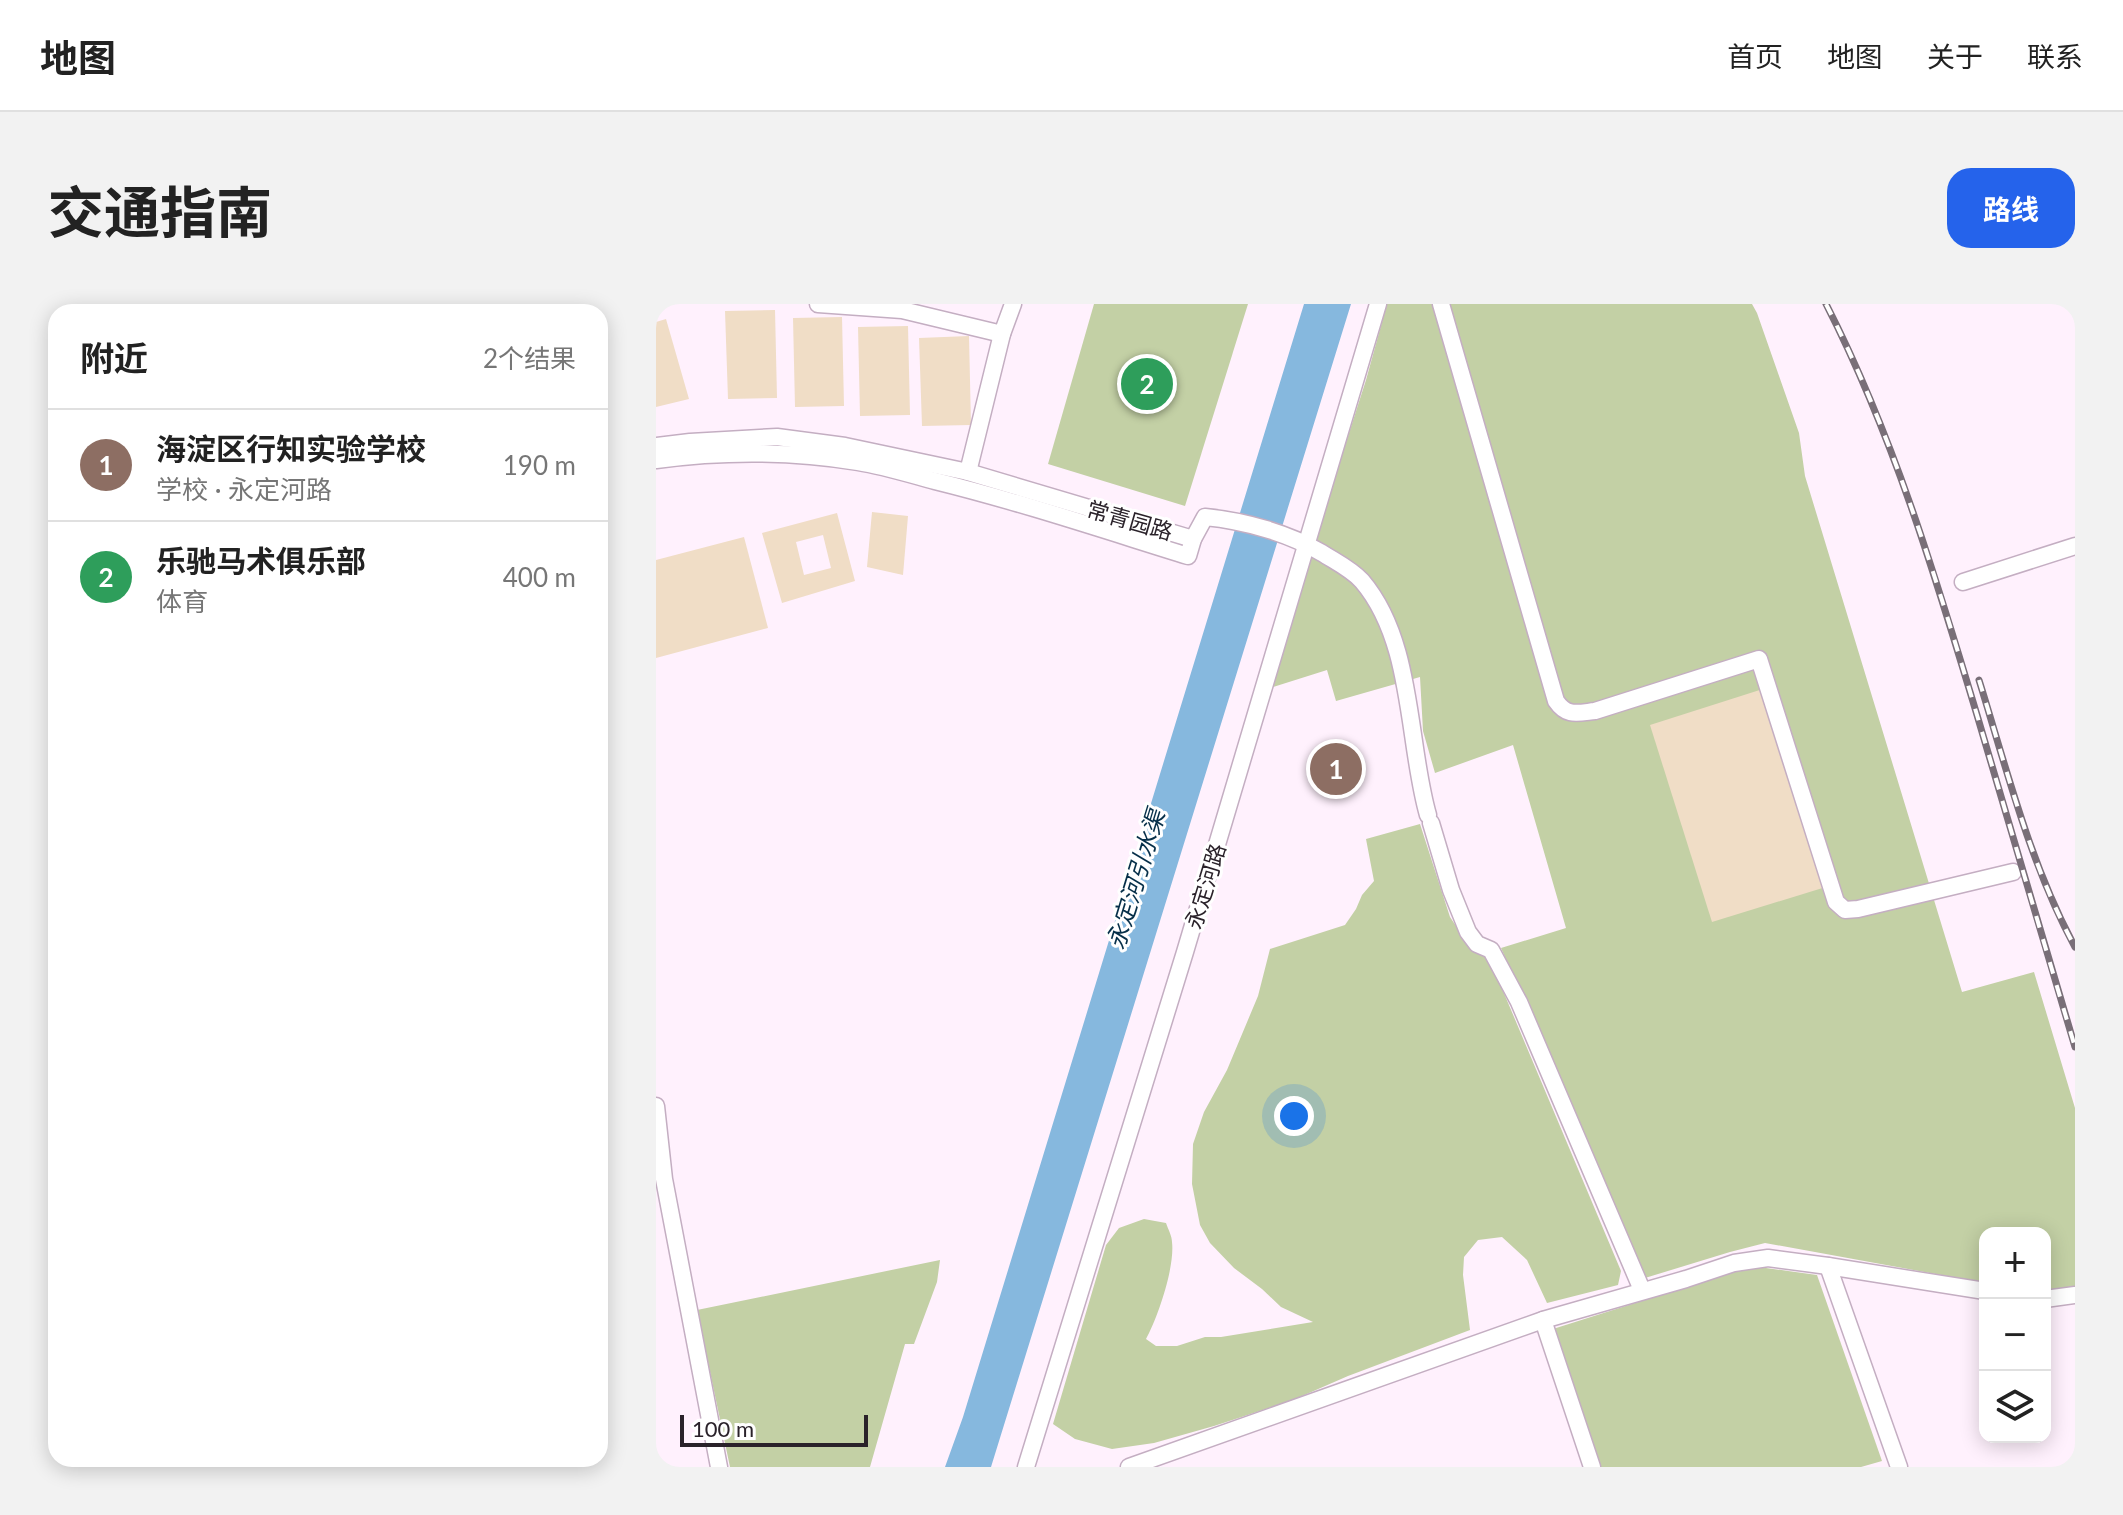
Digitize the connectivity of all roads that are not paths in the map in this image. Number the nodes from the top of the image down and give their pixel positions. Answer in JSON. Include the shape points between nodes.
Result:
{"nodes":[{"id":1,"x":818,"y":304,"type":"edge"},
{"id":2,"x":1013,"y":304,"type":"edge"},
{"id":3,"x":1378,"y":304,"type":"edge"},
{"id":4,"x":1441,"y":304,"type":"edge"},
{"id":5,"x":1002,"y":334,"type":"junction"},
{"id":6,"x":656,"y":446,"type":"edge"},
{"id":7,"x":656,"y":460,"type":"edge"},
{"id":8,"x":968,"y":472,"type":"junction"},
{"id":9,"x":1193,"y":539,"type":"junction"},
{"id":10,"x":1300,"y":542,"type":"junction"},
{"id":11,"x":2075,"y":546,"type":"edge"},
{"id":12,"x":1963,"y":582,"type":"dead end"},
{"id":13,"x":2013,"y":872,"type":"dead end"},
{"id":14,"x":656,"y":1106,"type":"edge"},
{"id":15,"x":1828,"y":1266,"type":"junction"},
{"id":16,"x":1642,"y":1290,"type":"junction"},
{"id":17,"x":1979,"y":1290,"type":"edge"},
{"id":18,"x":2075,"y":1295,"type":"edge"},
{"id":19,"x":2051,"y":1298,"type":"edge"},
{"id":20,"x":1543,"y":1320,"type":"junction"},
{"id":21,"x":719,"y":1467,"type":"edge"},
{"id":22,"x":1026,"y":1467,"type":"edge"},
{"id":23,"x":1129,"y":1467,"type":"edge"},
{"id":24,"x":1592,"y":1467,"type":"edge"},
{"id":25,"x":1899,"y":1467,"type":"edge"}],
"edges":[{"from":1,"to":5,"type":"street","via":[[902,310]]},
{"from":2,"to":5,"type":"street"},
{"from":3,"to":10,"type":"street","name":"永定河路"},
{"from":4,"to":13,"type":"street","via":[[1562,710],[1595,711],[1759,659],[1836,902],[1845,910]]},
{"from":5,"to":8,"type":"street"},
{"from":6,"to":8,"type":"street","name":"常青园路","via":[[777,437]]},
{"from":7,"to":9,"type":"street","name":"常青园路","via":[[742,453],[860,462],[984,493],[1188,556]]},
{"from":8,"to":9,"type":"street","name":"常青园路"},
{"from":9,"to":10,"type":"street","via":[[1205,517],[1233,520]]},
{"from":10,"to":16,"type":"street","via":[[1361,580],[1390,626],[1421,790],[1451,890],[1468,932],[1491,950],[1519,1002]]},
{"from":10,"to":22,"type":"street","name":"永定河路","via":[[1176,983]]},
{"from":11,"to":12,"type":"street"},
{"from":14,"to":21,"type":"street","via":[[664,1179]]},
{"from":15,"to":16,"type":"street","via":[[1768,1258]]},
{"from":15,"to":17,"type":"street"},
{"from":15,"to":25,"type":"street"},
{"from":16,"to":20,"type":"street"},
{"from":18,"to":19,"type":"street"},
{"from":20,"to":23,"type":"street"},
{"from":20,"to":24,"type":"street"}]}
